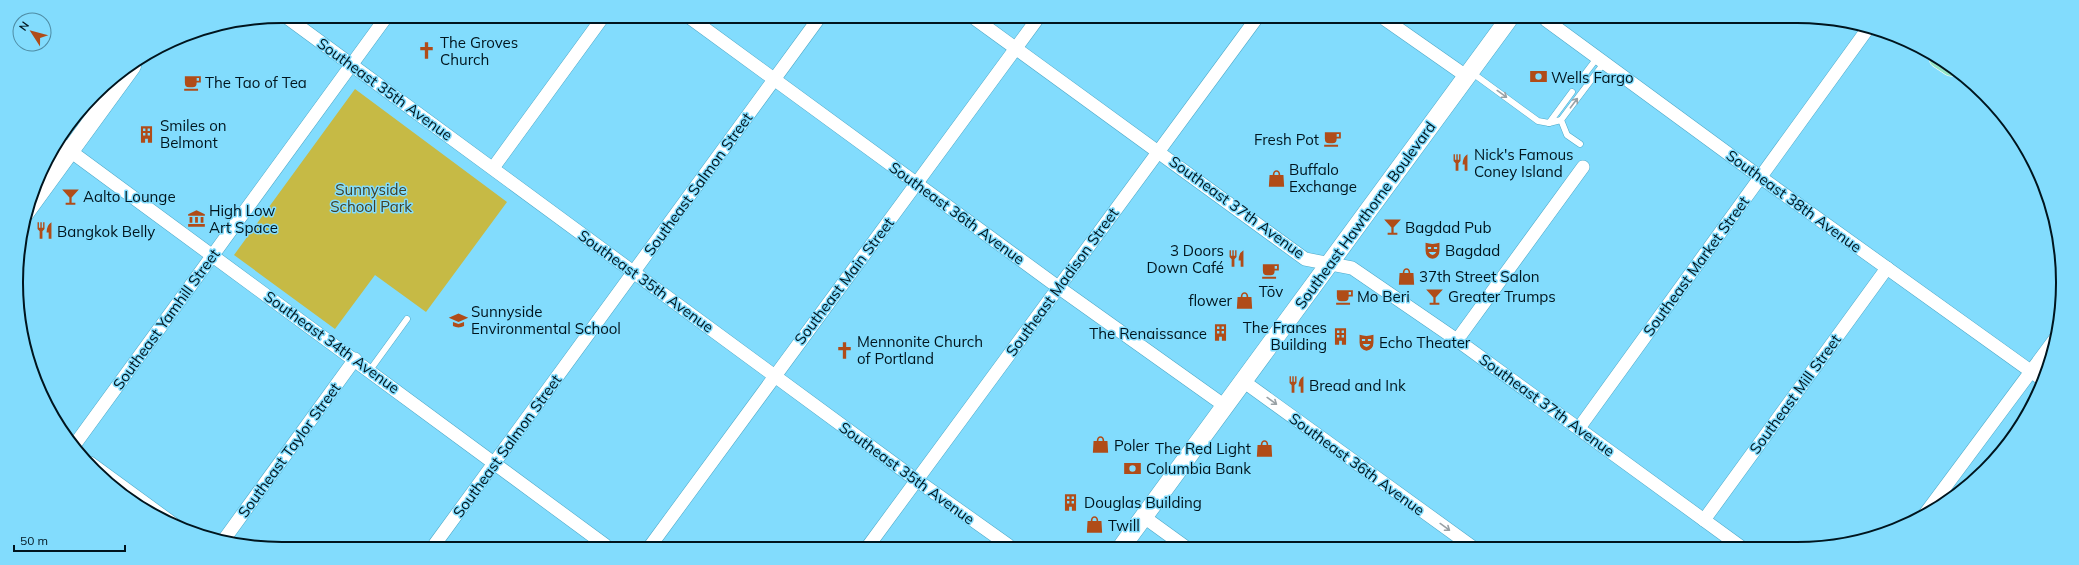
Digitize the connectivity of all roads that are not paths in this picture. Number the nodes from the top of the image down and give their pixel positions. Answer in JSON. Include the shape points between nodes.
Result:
{"nodes":[{"id":1,"x":295,"y":23,"type":"edge"},
{"id":2,"x":382,"y":23,"type":"edge"},
{"id":3,"x":599,"y":23,"type":"edge"},
{"id":4,"x":697,"y":23,"type":"edge"},
{"id":5,"x":815,"y":23,"type":"edge"},
{"id":6,"x":981,"y":23,"type":"edge"},
{"id":7,"x":1034,"y":23,"type":"edge"},
{"id":8,"x":1253,"y":23,"type":"edge"},
{"id":9,"x":1391,"y":23,"type":"edge"},
{"id":10,"x":1506,"y":23,"type":"edge"},
{"id":11,"x":1550,"y":23,"type":"edge"},
{"id":12,"x":1865,"y":32,"type":"edge"},
{"id":13,"x":1016,"y":48,"type":"junction"},
{"id":14,"x":1601,"y":60,"type":"junction"},
{"id":15,"x":352,"y":65,"type":"junction"},
{"id":16,"x":1468,"y":74,"type":"junction"},
{"id":17,"x":1581,"y":79,"type":"dead end"},
{"id":18,"x":774,"y":80,"type":"junction"},
{"id":19,"x":119,"y":81,"type":"edge"},
{"id":20,"x":1572,"y":92,"type":"dead end"},
{"id":21,"x":1561,"y":120,"type":"junction"},
{"id":22,"x":1549,"y":123,"type":"junction"},
{"id":23,"x":1580,"y":144,"type":"dead end"},
{"id":24,"x":64,"y":146,"type":"edge"},
{"id":25,"x":1158,"y":150,"type":"junction"},
{"id":26,"x":1583,"y":167,"type":"dead end"},
{"id":27,"x":493,"y":168,"type":"junction"},
{"id":28,"x":1760,"y":177,"type":"junction"},
{"id":29,"x":45,"y":178,"type":"edge"},
{"id":30,"x":917,"y":183,"type":"junction"},
{"id":31,"x":213,"y":255,"type":"junction"},
{"id":32,"x":1330,"y":263,"type":"junction"},
{"id":33,"x":1887,"y":268,"type":"junction"},
{"id":34,"x":634,"y":271,"type":"junction"},
{"id":35,"x":1058,"y":287,"type":"junction"},
{"id":36,"x":408,"y":319,"type":"dead end"},
{"id":37,"x":1457,"y":340,"type":"junction"},
{"id":38,"x":2047,"y":350,"type":"edge"},
{"id":39,"x":355,"y":360,"type":"junction"},
{"id":40,"x":370,"y":370,"type":"junction"},
{"id":41,"x":2031,"y":371,"type":"junction"},
{"id":42,"x":774,"y":376,"type":"junction"},
{"id":43,"x":2038,"y":376,"type":"edge"},
{"id":44,"x":1243,"y":381,"type":"junction"},
{"id":45,"x":1225,"y":406,"type":"junction"},
{"id":46,"x":1579,"y":428,"type":"junction"},
{"id":47,"x":78,"y":441,"type":"edge"},
{"id":48,"x":495,"y":462,"type":"junction"},
{"id":49,"x":916,"y":480,"type":"junction"},
{"id":50,"x":1934,"y":502,"type":"edge"},
{"id":51,"x":1144,"y":517,"type":"junction"},
{"id":52,"x":1704,"y":520,"type":"junction"},
{"id":53,"x":227,"y":536,"type":"edge"},
{"id":54,"x":436,"y":542,"type":"edge"},
{"id":55,"x":601,"y":542,"type":"edge"},
{"id":56,"x":653,"y":542,"type":"edge"},
{"id":57,"x":871,"y":542,"type":"edge"},
{"id":58,"x":1004,"y":542,"type":"edge"},
{"id":59,"x":1126,"y":542,"type":"edge"},
{"id":60,"x":1178,"y":542,"type":"edge"},
{"id":61,"x":1465,"y":542,"type":"edge"},
{"id":62,"x":1734,"y":542,"type":"edge"}],
"edges":[{"from":1,"to":15,"type":"street","name":"Southeast 35th Avenue"},
{"from":2,"to":15,"type":"street","name":"Southeast Yamhill Street"},
{"from":3,"to":27,"type":"street"},
{"from":4,"to":18,"type":"street","name":"Southeast 36th Avenue"},
{"from":5,"to":18,"type":"street","name":"Southeast Salmon Street"},
{"from":6,"to":13,"type":"street","name":"Southeast 37th Avenue"},
{"from":7,"to":13,"type":"street","name":"Southeast Main Street"},
{"from":8,"to":25,"type":"street","name":"Southeast Madison Street"},
{"from":9,"to":16,"type":"street"},
{"from":10,"to":16,"type":"main road","name":"Southeast Hawthorne Boulevard"},
{"from":11,"to":14,"type":"street","name":"Southeast 38th Avenue"},
{"from":12,"to":28,"type":"street","name":"Southeast Market Street"},
{"from":13,"to":25,"type":"street","name":"Southeast 37th Avenue"},
{"from":13,"to":30,"type":"street","name":"Southeast Main Street"},
{"from":14,"to":17,"type":"lane"},
{"from":21,"to":14,"type":"lane","one_way":true},
{"from":14,"to":28,"type":"street","name":"Southeast 38th Avenue"},
{"from":15,"to":27,"type":"street","name":"Southeast 35th Avenue"},
{"from":15,"to":31,"type":"street","name":"Southeast Yamhill Street"},
{"from":16,"to":22,"type":"lane","one_way":true,"via":[[1538,120]]},
{"from":16,"to":32,"type":"main road","name":"Southeast Hawthorne Boulevard"},
{"from":18,"to":30,"type":"street","name":"Southeast 36th Avenue"},
{"from":18,"to":34,"type":"street","name":"Southeast Salmon Street"},
{"from":19,"to":24,"type":"main road"},
{"from":20,"to":22,"type":"lane"},
{"from":21,"to":22,"type":"lane"},
{"from":21,"to":23,"type":"lane","via":[[1567,135]]},
{"from":24,"to":29,"type":"main road"},
{"from":24,"to":31,"type":"street","name":"Southeast 34th Avenue"},
{"from":25,"to":32,"type":"street","name":"Southeast 37th Avenue","via":[[1305,259]]},
{"from":25,"to":35,"type":"street","name":"Southeast Madison Street"},
{"from":26,"to":37,"type":"street"},
{"from":27,"to":34,"type":"street","name":"Southeast 35th Avenue"},
{"from":28,"to":33,"type":"street","name":"Southeast 38th Avenue"},
{"from":28,"to":46,"type":"street","name":"Southeast Market Street"},
{"from":30,"to":35,"type":"street","name":"Southeast 36th Avenue"},
{"from":30,"to":42,"type":"street","name":"Southeast Main Street"},
{"from":31,"to":39,"type":"street","name":"Southeast 34th Avenue"},
{"from":31,"to":47,"type":"street","name":"Southeast Yamhill Street"},
{"from":32,"to":37,"type":"street","name":"Southeast 37th Avenue","via":[[1352,268]]},
{"from":32,"to":44,"type":"main road","name":"Southeast Hawthorne Boulevard"},
{"from":33,"to":41,"type":"street","name":"Southeast 38th Avenue"},
{"from":33,"to":52,"type":"street","name":"Southeast Mill Street"},
{"from":34,"to":42,"type":"street","name":"Southeast 35th Avenue"},
{"from":34,"to":48,"type":"street","name":"Southeast Salmon Street"},
{"from":35,"to":45,"type":"street","name":"Southeast 36th Avenue"},
{"from":35,"to":49,"type":"street","name":"Southeast Madison Street"},
{"from":36,"to":40,"type":"lane"},
{"from":37,"to":46,"type":"street","name":"Southeast 37th Avenue"},
{"from":38,"to":41,"type":"street"},
{"from":39,"to":40,"type":"street","name":"Southeast 34th Avenue"},
{"from":39,"to":53,"type":"street","name":"Southeast Taylor Street"},
{"from":40,"to":48,"type":"street","name":"Southeast 34th Avenue"},
{"from":41,"to":43,"type":"street","name":"Southeast 38th Avenue"},
{"from":41,"to":50,"type":"street"},
{"from":42,"to":49,"type":"street","name":"Southeast 35th Avenue"},
{"from":42,"to":56,"type":"street","name":"Southeast Main Street"},
{"from":44,"to":45,"type":"main road","name":"Southeast Hawthorne Boulevard"},
{"from":44,"to":61,"type":"street","name":"Southeast 36th Avenue","one_way":true},
{"from":45,"to":51,"type":"main road","name":"Southeast Hawthorne Boulevard"},
{"from":46,"to":52,"type":"street","name":"Southeast 37th Avenue"},
{"from":48,"to":54,"type":"street","name":"Southeast Salmon Street"},
{"from":48,"to":55,"type":"street","name":"Southeast 34th Avenue"},
{"from":49,"to":57,"type":"street","name":"Southeast Madison Street"},
{"from":49,"to":58,"type":"street","name":"Southeast 35th Avenue"},
{"from":51,"to":59,"type":"main road","name":"Southeast Hawthorne Boulevard"},
{"from":51,"to":60,"type":"street"},
{"from":52,"to":62,"type":"street","name":"Southeast 37th Avenue"}]}
